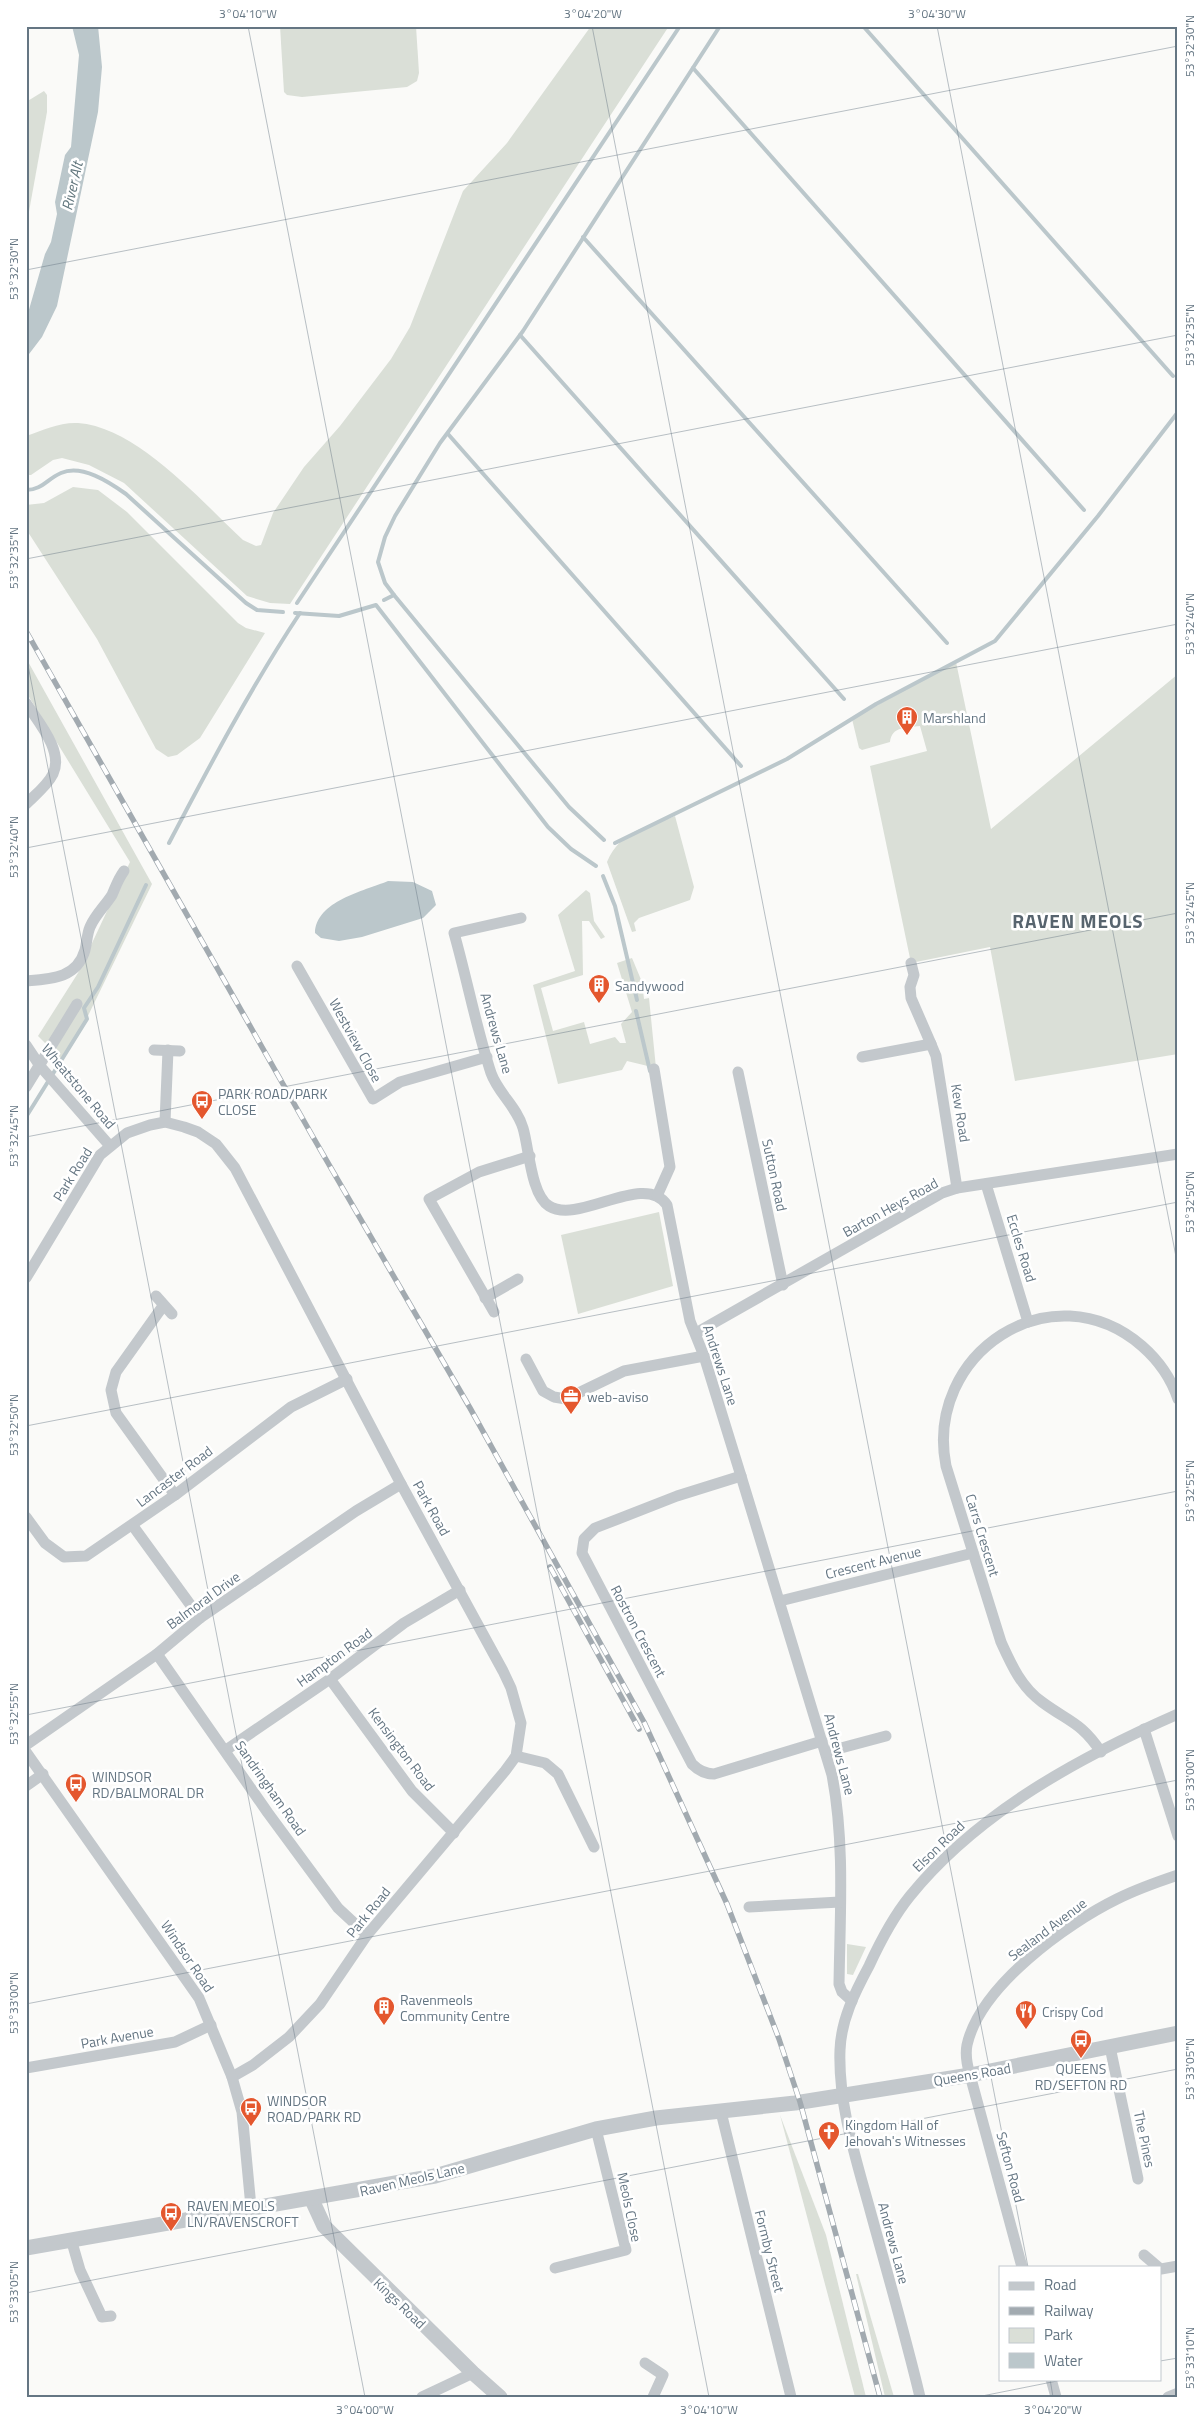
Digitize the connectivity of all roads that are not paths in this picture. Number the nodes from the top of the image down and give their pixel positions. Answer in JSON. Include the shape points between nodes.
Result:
{"nodes":[{"id":1,"x":26,"y":703,"type":"edge"},
{"id":2,"x":26,"y":804,"type":"edge"},
{"id":3,"x":124,"y":871,"type":"dead end"},
{"id":4,"x":520,"y":918,"type":"dead end"},
{"id":5,"x":912,"y":963,"type":"dead end"},
{"id":6,"x":297,"y":966,"type":"dead end"},
{"id":7,"x":26,"y":981,"type":"edge"},
{"id":8,"x":77,"y":1004,"type":"dead end"},
{"id":9,"x":931,"y":1044,"type":"junction"},
{"id":10,"x":26,"y":1045,"type":"edge"},
{"id":11,"x":154,"y":1050,"type":"dead end"},
{"id":12,"x":168,"y":1050,"type":"junction"},
{"id":13,"x":180,"y":1051,"type":"dead end"},
{"id":14,"x":487,"y":1056,"type":"junction"},
{"id":15,"x":862,"y":1057,"type":"dead end"},
{"id":16,"x":40,"y":1066,"type":"junction"},
{"id":17,"x":654,"y":1069,"type":"dead end"},
{"id":18,"x":738,"y":1072,"type":"dead end"},
{"id":19,"x":26,"y":1087,"type":"edge"},
{"id":20,"x":165,"y":1122,"type":"junction"},
{"id":21,"x":110,"y":1146,"type":"junction"},
{"id":22,"x":1178,"y":1154,"type":"edge"},
{"id":23,"x":530,"y":1156,"type":"junction"},
{"id":24,"x":986,"y":1184,"type":"junction"},
{"id":25,"x":957,"y":1188,"type":"junction"},
{"id":26,"x":657,"y":1196,"type":"junction"},
{"id":27,"x":26,"y":1278,"type":"edge"},
{"id":28,"x":518,"y":1279,"type":"dead end"},
{"id":29,"x":783,"y":1285,"type":"junction"},
{"id":30,"x":156,"y":1296,"type":"dead end"},
{"id":31,"x":485,"y":1298,"type":"junction"},
{"id":32,"x":494,"y":1312,"type":"dead end"},
{"id":33,"x":1028,"y":1322,"type":"junction"},
{"id":34,"x":696,"y":1333,"type":"junction"},
{"id":35,"x":704,"y":1356,"type":"junction"},
{"id":36,"x":526,"y":1359,"type":"dead end"},
{"id":37,"x":347,"y":1379,"type":"junction"},
{"id":38,"x":1178,"y":1399,"type":"edge"},
{"id":39,"x":741,"y":1476,"type":"junction"},
{"id":40,"x":401,"y":1484,"type":"junction"},
{"id":41,"x":175,"y":1495,"type":"junction"},
{"id":42,"x":26,"y":1517,"type":"edge"},
{"id":43,"x":133,"y":1526,"type":"junction"},
{"id":44,"x":973,"y":1553,"type":"junction"},
{"id":45,"x":460,"y":1590,"type":"junction"},
{"id":46,"x":780,"y":1601,"type":"junction"},
{"id":47,"x":200,"y":1618,"type":"junction"},
{"id":48,"x":157,"y":1654,"type":"junction"},
{"id":49,"x":330,"y":1679,"type":"junction"},
{"id":50,"x":1178,"y":1714,"type":"edge"},
{"id":51,"x":1144,"y":1729,"type":"junction"},
{"id":52,"x":886,"y":1736,"type":"dead end"},
{"id":53,"x":822,"y":1741,"type":"junction"},
{"id":54,"x":26,"y":1745,"type":"edge"},
{"id":55,"x":226,"y":1750,"type":"junction"},
{"id":56,"x":26,"y":1752,"type":"edge"},
{"id":57,"x":826,"y":1752,"type":"junction"},
{"id":58,"x":1101,"y":1752,"type":"junction"},
{"id":59,"x":516,"y":1756,"type":"junction"},
{"id":60,"x":43,"y":1774,"type":"junction"},
{"id":61,"x":26,"y":1786,"type":"edge"},
{"id":62,"x":454,"y":1834,"type":"junction"},
{"id":63,"x":1178,"y":1836,"type":"edge"},
{"id":64,"x":594,"y":1847,"type":"dead end"},
{"id":65,"x":1178,"y":1875,"type":"edge"},
{"id":66,"x":840,"y":1902,"type":"junction"},
{"id":67,"x":749,"y":1907,"type":"dead end"},
{"id":68,"x":367,"y":1935,"type":"junction"},
{"id":69,"x":852,"y":2001,"type":"junction"},
{"id":70,"x":211,"y":2025,"type":"junction"},
{"id":71,"x":1178,"y":2033,"type":"edge"},
{"id":72,"x":1110,"y":2047,"type":"junction"},
{"id":73,"x":26,"y":2068,"type":"edge"},
{"id":74,"x":970,"y":2075,"type":"junction"},
{"id":75,"x":232,"y":2077,"type":"junction"},
{"id":76,"x":842,"y":2096,"type":"junction"},
{"id":77,"x":795,"y":2103,"type":"joint"},
{"id":78,"x":721,"y":2112,"type":"junction"},
{"id":79,"x":596,"y":2129,"type":"junction"},
{"id":80,"x":1138,"y":2179,"type":"dead end"},
{"id":81,"x":312,"y":2200,"type":"junction"},
{"id":82,"x":251,"y":2207,"type":"junction"},
{"id":83,"x":71,"y":2240,"type":"junction"},
{"id":84,"x":26,"y":2248,"type":"edge"},
{"id":85,"x":1144,"y":2255,"type":"dead end"},
{"id":86,"x":1022,"y":2266,"type":"edge"},
{"id":87,"x":1157,"y":2266,"type":"edge"},
{"id":88,"x":1178,"y":2266,"type":"edge"},
{"id":89,"x":555,"y":2268,"type":"dead end"},
{"id":90,"x":1162,"y":2269,"type":"edge"},
{"id":91,"x":111,"y":2316,"type":"dead end"},
{"id":92,"x":645,"y":2363,"type":"dead end"},
{"id":93,"x":473,"y":2373,"type":"junction"},
{"id":94,"x":1051,"y":2380,"type":"edge"},
{"id":95,"x":1178,"y":2394,"type":"edge"},
{"id":96,"x":422,"y":2397,"type":"edge"},
{"id":97,"x":500,"y":2397,"type":"edge"},
{"id":98,"x":653,"y":2397,"type":"edge"},
{"id":99,"x":791,"y":2397,"type":"edge"},
{"id":100,"x":920,"y":2397,"type":"edge"},
{"id":101,"x":1056,"y":2397,"type":"edge"},
{"id":102,"x":1168,"y":2397,"type":"edge"}],
"edges":[{"from":1,"to":2,"type":"street","via":[[51,744],[55,765],[46,784]]},
{"from":3,"to":7,"type":"street","via":[[89,929],[80,963],[70,973],[52,979]]},
{"from":4,"to":14,"type":"street","name":"Andrews Lane","via":[[454,933]]},
{"from":5,"to":9,"type":"street","name":"Kew Road","via":[[911,998]]},
{"from":6,"to":14,"type":"street","name":"Westview Close","via":[[373,1099],[400,1082]]},
{"from":8,"to":16,"type":"street"},
{"from":9,"to":15,"type":"street"},
{"from":9,"to":25,"type":"street","name":"Kew Road","via":[[936,1056]]},
{"from":10,"to":16,"type":"street","name":"Wheatstone Road"},
{"from":11,"to":12,"type":"street"},
{"from":12,"to":13,"type":"street"},
{"from":12,"to":20,"type":"street"},
{"from":14,"to":23,"type":"street","name":"Andrews Lane","via":[[497,1086],[519,1117]]},
{"from":16,"to":19,"type":"street"},
{"from":16,"to":21,"type":"street","name":"Wheatstone Road"},
{"from":17,"to":26,"type":"street","via":[[670,1167]]},
{"from":18,"to":29,"type":"street","name":"Sutton Road"},
{"from":20,"to":21,"type":"street","name":"Park Road","via":[[127,1133]]},
{"from":20,"to":37,"type":"street","name":"Park Road","via":[[198,1132],[216,1144],[235,1168]]},
{"from":21,"to":27,"type":"street","name":"Park Road","via":[[100,1155]]},
{"from":22,"to":24,"type":"street","name":"Barton Heys Road"},
{"from":23,"to":26,"type":"street","name":"Andrews Lane","via":[[539,1195],[558,1210],[641,1193]]},
{"from":23,"to":31,"type":"street","via":[[479,1172],[429,1199]]},
{"from":24,"to":25,"type":"street","name":"Barton Heys Road"},
{"from":24,"to":33,"type":"street","name":"Eccles Road"},
{"from":25,"to":29,"type":"street","name":"Barton Heys Road","via":[[928,1200]]},
{"from":26,"to":34,"type":"street","name":"Andrews Lane","via":[[667,1205],[682,1286]]},
{"from":28,"to":31,"type":"street"},
{"from":29,"to":34,"type":"street","name":"Barton Heys Road"},
{"from":30,"to":41,"type":"street","via":[[168,1310],[116,1372],[111,1390],[116,1413]]},
{"from":31,"to":32,"type":"street"},
{"from":33,"to":38,"type":"street","name":"Carrs Crescent","via":[[1070,1317],[1091,1320],[1120,1332],[1154,1358]]},
{"from":33,"to":44,"type":"street","name":"Carrs Crescent","via":[[1000,1334],[977,1354],[959,1378],[947,1406],[944,1456]]},
{"from":34,"to":35,"type":"street","name":"Andrews Lane"},
{"from":35,"to":36,"type":"street","via":[[624,1371],[566,1399],[554,1398],[544,1391]]},
{"from":35,"to":39,"type":"street","name":"Andrews Lane"},
{"from":37,"to":40,"type":"street","name":"Park Road"},
{"from":37,"to":41,"type":"street","name":"Lancaster Road","via":[[291,1406]]},
{"from":39,"to":46,"type":"street","name":"Andrews Lane"},
{"from":39,"to":53,"type":"street","name":"Rostron Crescent","via":[[677,1496],[595,1528],[584,1539],[582,1553],[697,1769],[714,1774]]},
{"from":40,"to":45,"type":"street","name":"Park Road"},
{"from":40,"to":47,"type":"street","name":"Balmoral Drive"},
{"from":41,"to":43,"type":"street","name":"Lancaster Road"},
{"from":42,"to":43,"type":"street","name":"Lancaster Road","via":[[45,1543],[64,1557],[86,1556]]},
{"from":43,"to":47,"type":"street"},
{"from":44,"to":46,"type":"street","name":"Crescent Avenue"},
{"from":44,"to":58,"type":"street","name":"Carrs Crescent","via":[[1012,1667],[1026,1688],[1041,1702],[1080,1726]]},
{"from":45,"to":49,"type":"street","name":"Hampton Road","via":[[404,1623]]},
{"from":45,"to":59,"type":"street","name":"Park Road","via":[[511,1688],[521,1723]]},
{"from":46,"to":53,"type":"street","name":"Andrews Lane"},
{"from":47,"to":48,"type":"street","name":"Balmoral Drive"},
{"from":48,"to":54,"type":"street","name":"Balmoral Drive"},
{"from":48,"to":55,"type":"street","name":"Sandringham Road"},
{"from":49,"to":55,"type":"street","name":"Hampton Road"},
{"from":49,"to":62,"type":"street","name":"Kensington Road","via":[[412,1791]]},
{"from":50,"to":51,"type":"street","name":"Elson Road"},
{"from":51,"to":58,"type":"street","name":"Elson Road"},
{"from":51,"to":63,"type":"street"},
{"from":52,"to":57,"type":"street"},
{"from":53,"to":57,"type":"street","name":"Andrews Lane"},
{"from":55,"to":68,"type":"street","name":"Sandringham Road","via":[[338,1908]]},
{"from":56,"to":60,"type":"street","name":"Windsor Road"},
{"from":57,"to":66,"type":"street","name":"Andrews Lane","via":[[838,1804]]},
{"from":58,"to":69,"type":"street","name":"Elson Road","via":[[1047,1781],[994,1817],[934,1868],[909,1897],[883,1936]]},
{"from":59,"to":62,"type":"street","name":"Park Road"},
{"from":59,"to":64,"type":"street","via":[[545,1762],[558,1774]]},
{"from":60,"to":61,"type":"street"},
{"from":60,"to":70,"type":"street","name":"Windsor Road","via":[[185,1976]]},
{"from":62,"to":68,"type":"street","name":"Park Road"},
{"from":65,"to":74,"type":"street","name":"Sealand Avenue","via":[[1118,1898],[1091,1913],[1022,1965],[991,1999],[971,2035],[966,2052]]},
{"from":66,"to":67,"type":"street"},
{"from":66,"to":69,"type":"street","name":"Andrews Lane","via":[[839,1984]]},
{"from":68,"to":75,"type":"street","name":"Park Road","via":[[320,2004],[289,2037],[254,2065]]},
{"from":69,"to":76,"type":"street","name":"Elson Road","via":[[842,2028]]},
{"from":70,"to":73,"type":"street","name":"Park Avenue","via":[[175,2042]]},
{"from":70,"to":75,"type":"street","name":"Windsor Road"},
{"from":71,"to":72,"type":"street","name":"Queens Road"},
{"from":72,"to":74,"type":"street","name":"Queens Road"},
{"from":72,"to":80,"type":"street","name":"The Pines"},
{"from":74,"to":76,"type":"street","name":"Queens Road"},
{"from":74,"to":86,"type":"street","name":"Sefton Road"},
{"from":75,"to":82,"type":"street","name":"Windsor Road","via":[[242,2112]]},
{"from":76,"to":77,"type":"street","name":"Queens Road"},
{"from":76,"to":100,"type":"street","name":"Andrews Lane"},
{"from":77,"to":78,"type":"street","name":"Raven Meols Lane"},
{"from":78,"to":79,"type":"street","name":"Raven Meols Lane","via":[[656,2118]]},
{"from":78,"to":99,"type":"street","name":"Formby Street"},
{"from":79,"to":81,"type":"street","name":"Raven Meols Lane","via":[[435,2176]]},
{"from":79,"to":89,"type":"street","name":"Meols Close","via":[[626,2250]]},
{"from":81,"to":82,"type":"street","name":"Raven Meols Lane"},
{"from":81,"to":93,"type":"street","name":"Kings Road","via":[[324,2226]]},
{"from":82,"to":83,"type":"street","name":"Raven Meols Lane"},
{"from":83,"to":84,"type":"street","name":"Raven Meols Lane"},
{"from":83,"to":91,"type":"street","via":[[80,2270],[102,2316]]},
{"from":85,"to":87,"type":"street"},
{"from":88,"to":90,"type":"street"},
{"from":92,"to":98,"type":"street","via":[[663,2374]]},
{"from":93,"to":96,"type":"street"},
{"from":93,"to":97,"type":"street","name":"Kings Road"},
{"from":94,"to":101,"type":"street"},
{"from":95,"to":102,"type":"street"}]}
